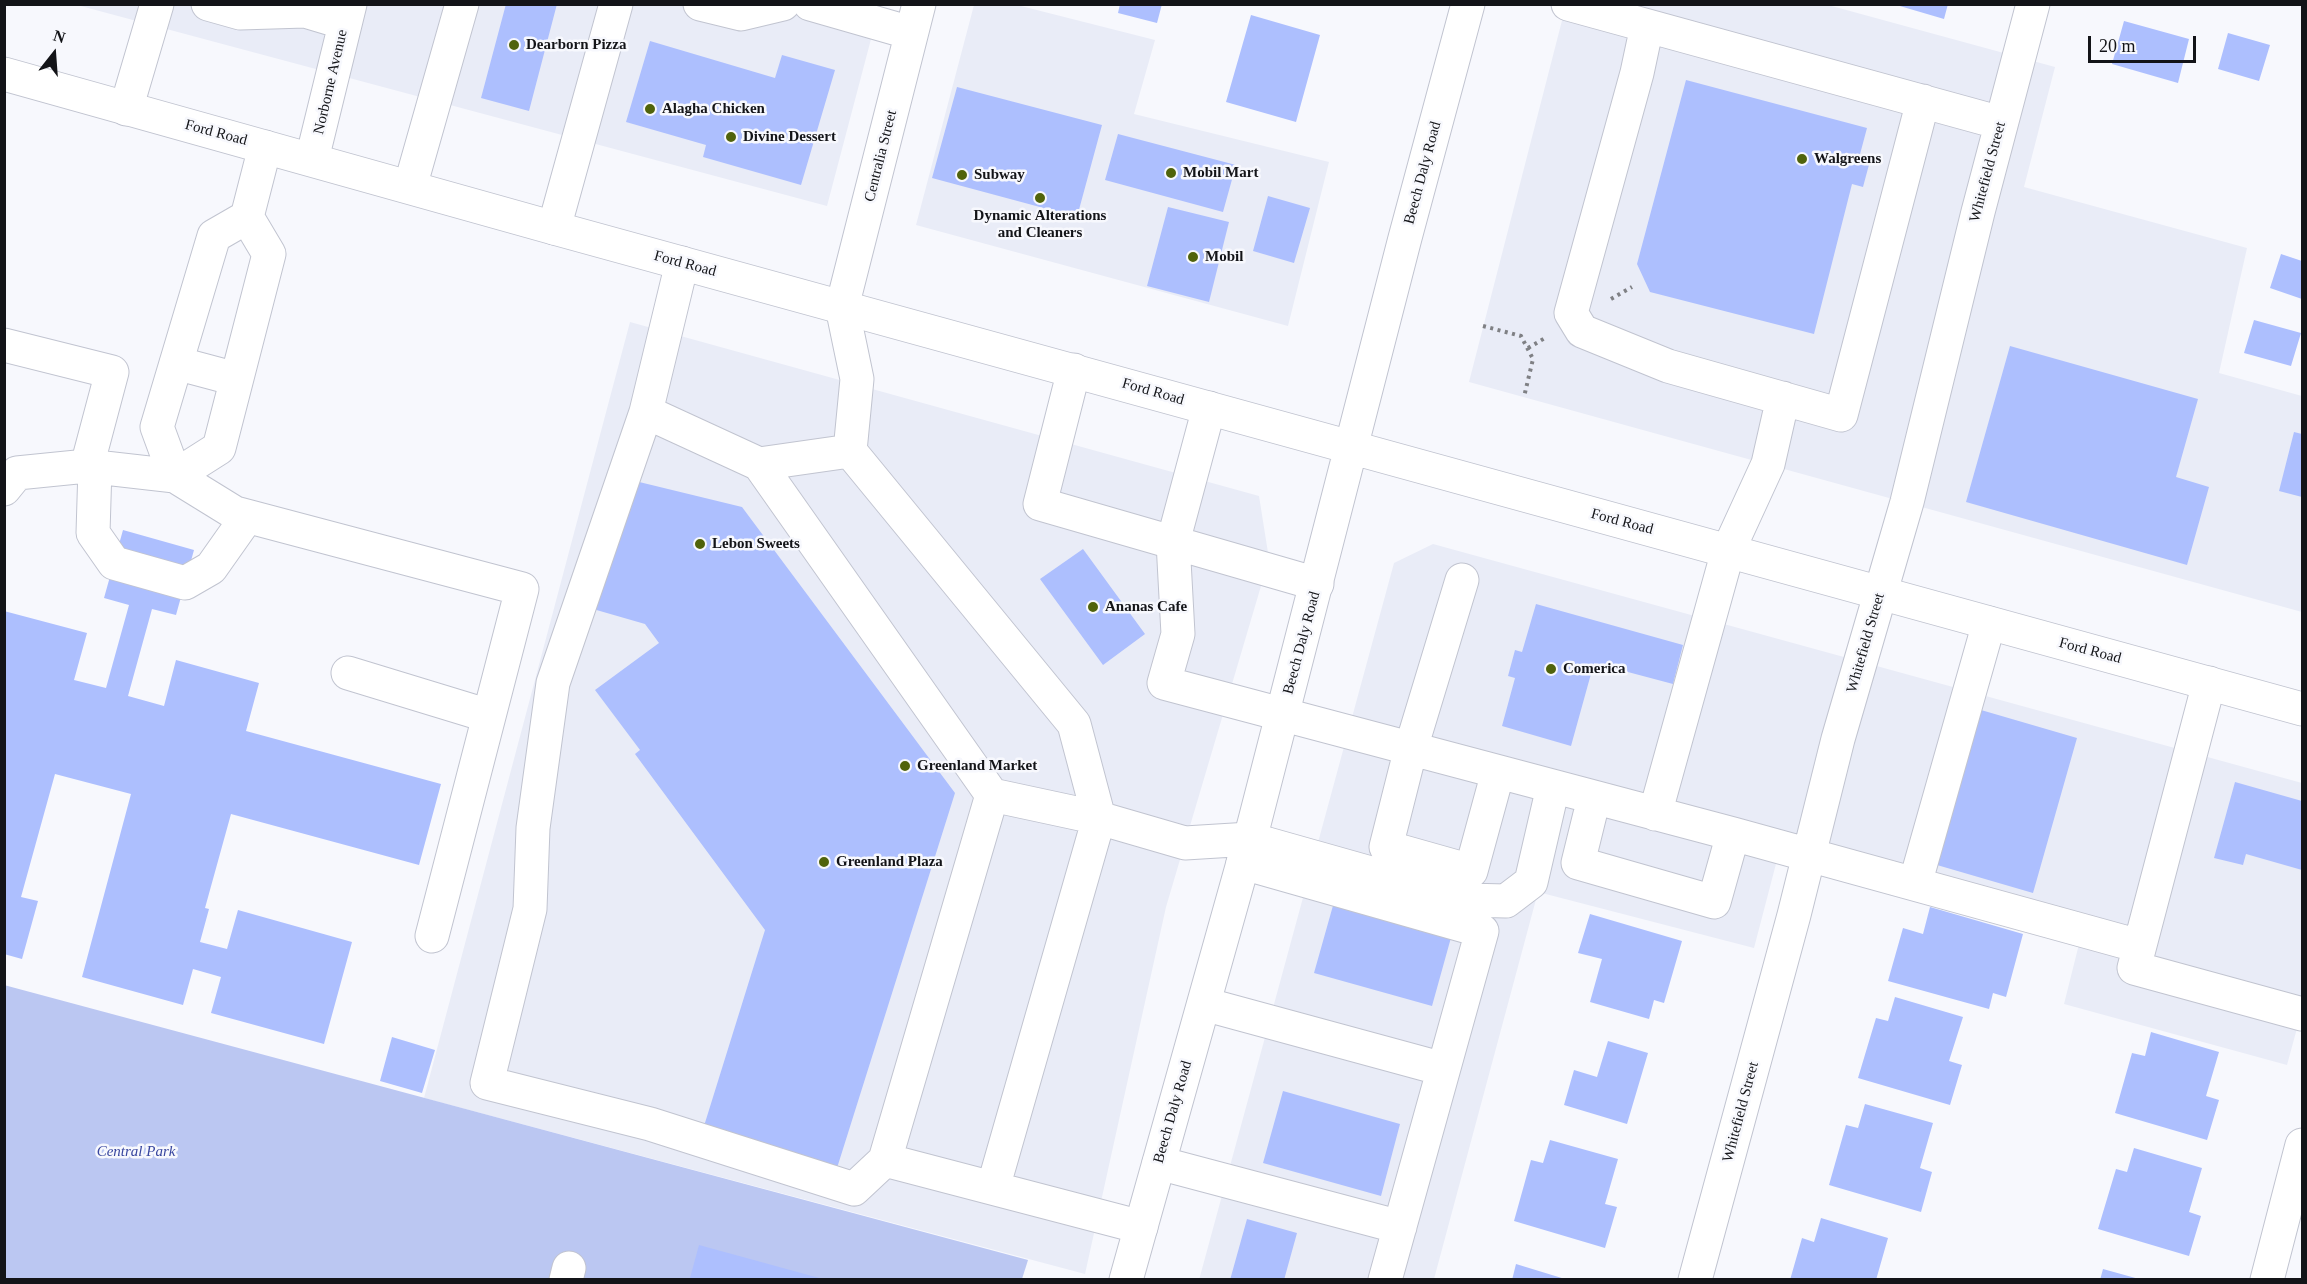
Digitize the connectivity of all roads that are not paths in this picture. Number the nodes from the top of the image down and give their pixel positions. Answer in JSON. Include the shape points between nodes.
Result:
{"nodes":[{"id":1,"x":157,"y":4,"type":"edge"},
{"id":2,"x":208,"y":4,"type":"edge"},
{"id":3,"x":462,"y":4,"type":"edge"},
{"id":4,"x":616,"y":4,"type":"edge"},
{"id":5,"x":700,"y":4,"type":"edge"},
{"id":6,"x":783,"y":4,"type":"edge"},
{"id":7,"x":810,"y":4,"type":"edge"},
{"id":8,"x":1468,"y":4,"type":"edge"},
{"id":9,"x":1568,"y":4,"type":"edge"},
{"id":10,"x":2033,"y":4,"type":"edge"},
{"id":11,"x":279,"y":9,"type":"edge"},
{"id":12,"x":348,"y":14,"type":"edge"},
{"id":13,"x":915,"y":19,"type":"edge"},
{"id":14,"x":1647,"y":26,"type":"junction"},
{"id":15,"x":4,"y":74,"type":"edge"},
{"id":16,"x":1923,"y":101,"type":"junction"},
{"id":17,"x":126,"y":109,"type":"junction"},
{"id":18,"x":2001,"y":123,"type":"junction"},
{"id":19,"x":264,"y":147,"type":"junction"},
{"id":20,"x":312,"y":159,"type":"junction"},
{"id":21,"x":411,"y":187,"type":"junction"},
{"id":22,"x":247,"y":217,"type":"junction"},
{"id":23,"x":554,"y":228,"type":"junction"},
{"id":24,"x":682,"y":263,"type":"junction"},
{"id":25,"x":842,"y":307,"type":"junction"},
{"id":26,"x":4,"y":345,"type":"edge"},
{"id":27,"x":176,"y":363,"type":"junction"},
{"id":28,"x":1074,"y":370,"type":"junction"},
{"id":29,"x":236,"y":379,"type":"junction"},
{"id":30,"x":1783,"y":398,"type":"junction"},
{"id":31,"x":1209,"y":408,"type":"junction"},
{"id":32,"x":646,"y":412,"type":"junction"},
{"id":33,"x":1353,"y":448,"type":"junction"},
{"id":34,"x":850,"y":451,"type":"junction"},
{"id":35,"x":759,"y":464,"type":"junction"},
{"id":36,"x":91,"y":466,"type":"junction"},
{"id":37,"x":9,"y":475,"type":"edge"},
{"id":38,"x":175,"y":476,"type":"junction"},
{"id":39,"x":247,"y":517,"type":"junction"},
{"id":40,"x":1173,"y":542,"type":"junction"},
{"id":41,"x":1728,"y":551,"type":"junction"},
{"id":42,"x":1462,"y":580,"type":"dead end"},
{"id":43,"x":1317,"y":584,"type":"junction"},
{"id":44,"x":1881,"y":593,"type":"junction"},
{"id":45,"x":1989,"y":623,"type":"junction"},
{"id":46,"x":348,"y":673,"type":"dead end"},
{"id":47,"x":2209,"y":683,"type":"junction"},
{"id":48,"x":2302,"y":709,"type":"edge"},
{"id":49,"x":489,"y":716,"type":"junction"},
{"id":50,"x":1283,"y":716,"type":"junction"},
{"id":51,"x":1411,"y":748,"type":"junction"},
{"id":52,"x":1498,"y":772,"type":"junction"},
{"id":53,"x":1553,"y":787,"type":"junction"},
{"id":54,"x":992,"y":795,"type":"junction"},
{"id":55,"x":1594,"y":798,"type":"junction"},
{"id":56,"x":1655,"y":814,"type":"junction"},
{"id":57,"x":1099,"y":818,"type":"junction"},
{"id":58,"x":1733,"y":834,"type":"junction"},
{"id":59,"x":1247,"y":851,"type":"junction"},
{"id":60,"x":1809,"y":855,"type":"junction"},
{"id":61,"x":1915,"y":884,"type":"junction"},
{"id":62,"x":432,"y":936,"type":"dead end"},
{"id":63,"x":2139,"y":946,"type":"junction"},
{"id":64,"x":1204,"y":1004,"type":"junction"},
{"id":65,"x":2302,"y":1014,"type":"edge"},
{"id":66,"x":1443,"y":1070,"type":"junction"},
{"id":67,"x":2302,"y":1145,"type":"edge"},
{"id":68,"x":885,"y":1160,"type":"junction"},
{"id":69,"x":1159,"y":1163,"type":"junction"},
{"id":70,"x":993,"y":1188,"type":"junction"},
{"id":71,"x":1141,"y":1227,"type":"junction"},
{"id":72,"x":1400,"y":1227,"type":"junction"},
{"id":73,"x":1126,"y":1280,"type":"edge"},
{"id":74,"x":1385,"y":1280,"type":"edge"},
{"id":75,"x":1695,"y":1280,"type":"edge"},
{"id":76,"x":2267,"y":1280,"type":"edge"}],
"edges":[{"from":1,"to":17,"type":"main road"},
{"from":2,"to":11,"type":"main road","via":[[240,13]]},
{"from":3,"to":21,"type":"main road"},
{"from":4,"to":23,"type":"main road"},
{"from":5,"to":6,"type":"main road","via":[[741,14]]},
{"from":7,"to":13,"type":"main road"},
{"from":8,"to":33,"type":"main road","name":"Beech Daly Road"},
{"from":9,"to":14,"type":"main road"},
{"from":10,"to":18,"type":"main road","name":"Whitefield Street"},
{"from":11,"to":12,"type":"main road"},
{"from":12,"to":20,"type":"main road","name":"Norborne Avenue"},
{"from":13,"to":25,"type":"main road","name":"Centralia Street"},
{"from":14,"to":16,"type":"main road"},
{"from":14,"to":30,"type":"main road","via":[[1571,313],[1582,331],[1668,366]]},
{"from":15,"to":17,"type":"main road","name":"Ford Road"},
{"from":16,"to":18,"type":"main road"},
{"from":16,"to":30,"type":"main road","via":[[1841,414]]},
{"from":17,"to":19,"type":"main road","name":"Ford Road"},
{"from":18,"to":44,"type":"main road","name":"Whitefield Street"},
{"from":19,"to":20,"type":"main road","name":"Ford Road"},
{"from":19,"to":22,"type":"main road"},
{"from":20,"to":21,"type":"main road","name":"Ford Road"},
{"from":21,"to":23,"type":"main road","name":"Ford Road"},
{"from":22,"to":27,"type":"main road","via":[[214,236]]},
{"from":22,"to":29,"type":"main road","via":[[269,254]]},
{"from":23,"to":24,"type":"main road","name":"Ford Road"},
{"from":24,"to":25,"type":"main road","name":"Ford Road"},
{"from":24,"to":32,"type":"main road"},
{"from":25,"to":28,"type":"main road","name":"Ford Road"},
{"from":25,"to":34,"type":"main road","via":[[857,379]]},
{"from":26,"to":36,"type":"main road","via":[[112,372]]},
{"from":27,"to":29,"type":"main road"},
{"from":27,"to":38,"type":"main road","via":[[157,427]]},
{"from":28,"to":31,"type":"main road","name":"Ford Road"},
{"from":28,"to":40,"type":"main road","via":[[1041,504]]},
{"from":29,"to":38,"type":"main road","via":[[219,447]]},
{"from":30,"to":41,"type":"main road","via":[[1768,464]]},
{"from":31,"to":33,"type":"main road","name":"Ford Road"},
{"from":31,"to":40,"type":"main road"},
{"from":32,"to":35,"type":"main road"},
{"from":32,"to":68,"type":"main road","via":[[553,683],[533,828],[530,909],[487,1083],[650,1124],[854,1189]]},
{"from":33,"to":41,"type":"main road","name":"Ford Road"},
{"from":33,"to":43,"type":"main road","name":"Beech Daly Road"},
{"from":34,"to":35,"type":"main road"},
{"from":34,"to":57,"type":"main road","via":[[1074,724]]},
{"from":35,"to":54,"type":"main road"},
{"from":36,"to":37,"type":"main road"},
{"from":36,"to":38,"type":"main road"},
{"from":36,"to":39,"type":"main road","via":[[93,533],[114,563],[185,583],[210,568]]},
{"from":38,"to":39,"type":"main road"},
{"from":39,"to":49,"type":"main road","via":[[522,589]]},
{"from":40,"to":43,"type":"main road"},
{"from":40,"to":50,"type":"main road","via":[[1178,634],[1164,683]]},
{"from":41,"to":44,"type":"main road","name":"Ford Road"},
{"from":41,"to":56,"type":"main road"},
{"from":42,"to":51,"type":"main road"},
{"from":43,"to":50,"type":"main road","name":"Beech Daly Road"},
{"from":44,"to":45,"type":"main road","name":"Ford Road"},
{"from":44,"to":60,"type":"main road","name":"Whitefield Street"},
{"from":45,"to":47,"type":"main road","name":"Ford Road"},
{"from":45,"to":61,"type":"main road"},
{"from":46,"to":49,"type":"main road"},
{"from":47,"to":48,"type":"main road","name":"Ford Road"},
{"from":47,"to":63,"type":"main road"},
{"from":49,"to":62,"type":"main road"},
{"from":50,"to":51,"type":"main road"},
{"from":50,"to":59,"type":"main road","name":"Beech Daly Road"},
{"from":51,"to":52,"type":"main road"},
{"from":51,"to":52,"type":"main road","via":[[1386,847],[1471,871]]},
{"from":52,"to":53,"type":"main road"},
{"from":53,"to":55,"type":"main road"},
{"from":53,"to":59,"type":"main road","via":[[1531,882],[1506,901],[1466,900],[1333,862]]},
{"from":54,"to":57,"type":"main road"},
{"from":54,"to":68,"type":"main road"},
{"from":55,"to":56,"type":"main road"},
{"from":55,"to":58,"type":"main road","via":[[1578,863],[1714,902]]},
{"from":56,"to":58,"type":"main road"},
{"from":57,"to":59,"type":"main road","via":[[1185,843]]},
{"from":57,"to":70,"type":"main road"},
{"from":58,"to":60,"type":"main road"},
{"from":59,"to":64,"type":"main road","name":"Beech Daly Road"},
{"from":59,"to":66,"type":"main road","via":[[1482,931]]},
{"from":60,"to":61,"type":"main road"},
{"from":60,"to":75,"type":"main road","name":"Whitefield Street"},
{"from":61,"to":63,"type":"main road"},
{"from":63,"to":65,"type":"main road","via":[[2134,968]]},
{"from":64,"to":66,"type":"main road"},
{"from":64,"to":69,"type":"main road","name":"Beech Daly Road"},
{"from":66,"to":72,"type":"main road"},
{"from":67,"to":76,"type":"main road"},
{"from":68,"to":70,"type":"main road"},
{"from":69,"to":71,"type":"main road","name":"Beech Daly Road"},
{"from":69,"to":72,"type":"main road"},
{"from":70,"to":71,"type":"main road"},
{"from":71,"to":73,"type":"main road","name":"Beech Daly Road"},
{"from":72,"to":74,"type":"main road"}]}
